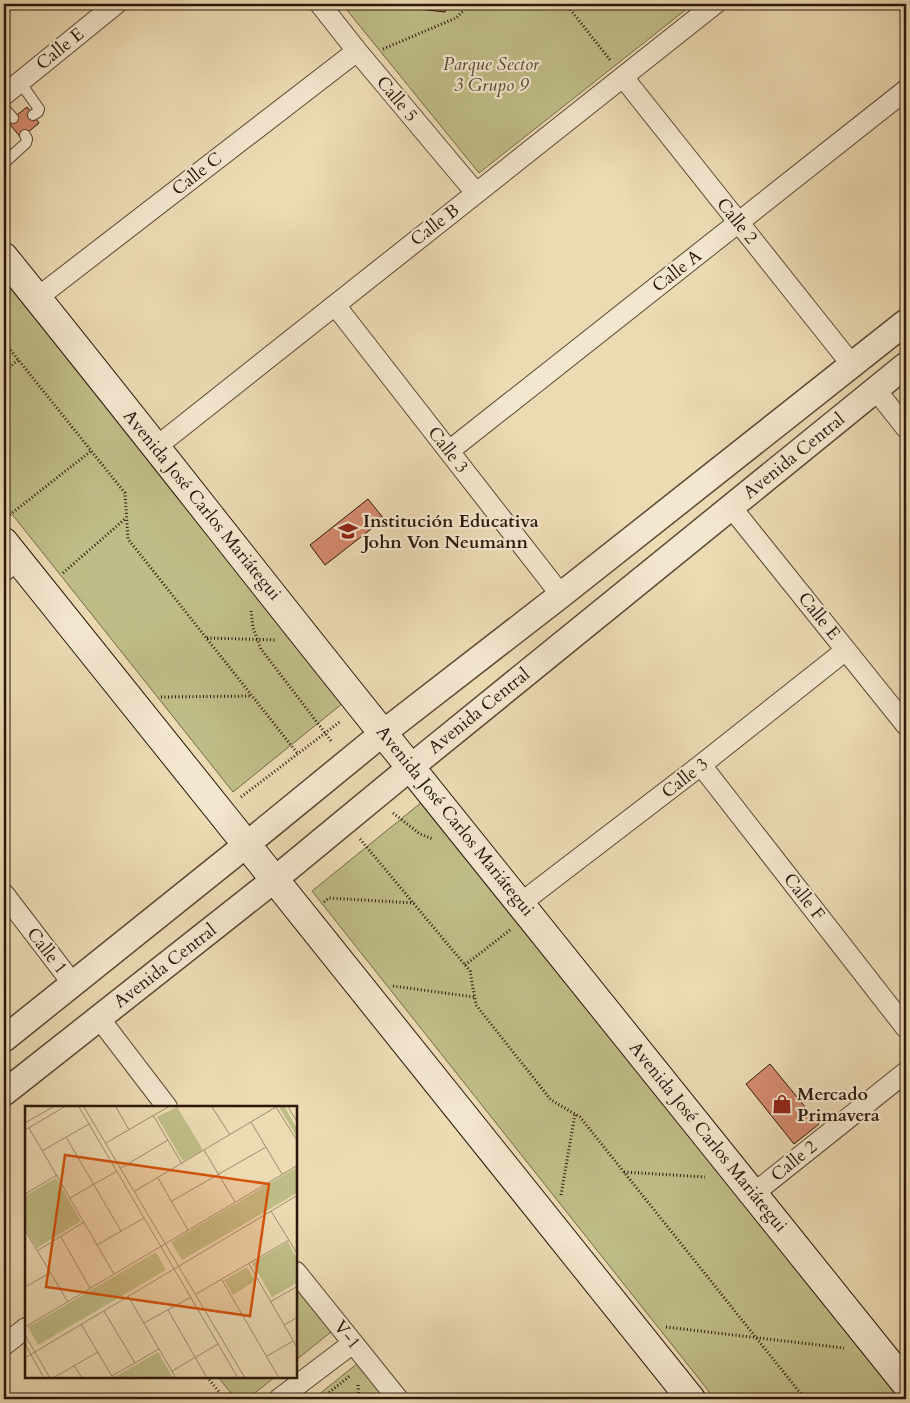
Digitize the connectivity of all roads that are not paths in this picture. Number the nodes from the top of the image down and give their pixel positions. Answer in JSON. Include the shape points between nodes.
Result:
{"nodes":[{"id":1,"x":320,"y":4,"type":"edge"},
{"id":2,"x":715,"y":4,"type":"edge"},
{"id":3,"x":106,"y":7,"type":"edge"},
{"id":4,"x":357,"y":51,"type":"junction"},
{"id":5,"x":623,"y":77,"type":"junction"},
{"id":6,"x":20,"y":82,"type":"junction"},
{"id":7,"x":906,"y":90,"type":"edge"},
{"id":8,"x":4,"y":95,"type":"edge"},
{"id":9,"x":4,"y":108,"type":"edge"},
{"id":10,"x":33,"y":116,"type":"dead end"},
{"id":11,"x":13,"y":118,"type":"dead end"},
{"id":12,"x":25,"y":135,"type":"dead end"},
{"id":13,"x":4,"y":163,"type":"edge"},
{"id":14,"x":476,"y":193,"type":"junction"},
{"id":15,"x":738,"y":223,"type":"junction"},
{"id":16,"x":4,"y":257,"type":"edge"},
{"id":17,"x":37,"y":298,"type":"junction"},
{"id":18,"x":335,"y":305,"type":"junction"},
{"id":19,"x":906,"y":322,"type":"edge"},
{"id":20,"x":906,"y":364,"type":"edge"},
{"id":21,"x":852,"y":365,"type":"junction"},
{"id":22,"x":876,"y":390,"type":"junction"},
{"id":23,"x":906,"y":428,"type":"edge"},
{"id":24,"x":156,"y":447,"type":"junction"},
{"id":25,"x":449,"y":451,"type":"junction"},
{"id":26,"x":731,"y":507,"type":"junction"},
{"id":27,"x":9,"y":558,"type":"edge"},
{"id":28,"x":561,"y":595,"type":"junction"},
{"id":29,"x":846,"y":650,"type":"junction"},
{"id":30,"x":906,"y":724,"type":"edge"},
{"id":31,"x":383,"y":733,"type":"junction"},
{"id":32,"x":701,"y":765,"type":"junction"},
{"id":33,"x":411,"y":767,"type":"junction"},
{"id":34,"x":246,"y":845,"type":"junction"},
{"id":35,"x":274,"y":880,"type":"junction"},
{"id":36,"x":4,"y":894,"type":"edge"},
{"id":37,"x":526,"y":909,"type":"junction"},
{"id":38,"x":73,"y":984,"type":"junction"},
{"id":39,"x":99,"y":1018,"type":"junction"},
{"id":40,"x":906,"y":1028,"type":"edge"},
{"id":41,"x":4,"y":1038,"type":"edge"},
{"id":42,"x":906,"y":1072,"type":"edge"},
{"id":43,"x":4,"y":1093,"type":"edge"},
{"id":44,"x":166,"y":1106,"type":"edge"},
{"id":45,"x":747,"y":1187,"type":"junction"},
{"id":46,"x":298,"y":1274,"type":"edge"},
{"id":47,"x":25,"y":1329,"type":"edge"},
{"id":48,"x":353,"y":1343,"type":"junction"},
{"id":49,"x":4,"y":1345,"type":"edge"},
{"id":50,"x":906,"y":1384,"type":"edge"},
{"id":51,"x":279,"y":1399,"type":"edge"},
{"id":52,"x":398,"y":1399,"type":"edge"},
{"id":53,"x":691,"y":1399,"type":"edge"}],
"edges":[{"from":1,"to":4,"type":"street","name":"Calle 5"},
{"from":2,"to":5,"type":"street","name":"Calle B"},
{"from":3,"to":6,"type":"street","name":"Calle E"},
{"from":4,"to":14,"type":"street","name":"Calle 5"},
{"from":4,"to":17,"type":"street","name":"Calle C"},
{"from":5,"to":14,"type":"street","name":"Calle B"},
{"from":5,"to":15,"type":"street","name":"Calle 2"},
{"from":6,"to":8,"type":"street","name":"Calle E"},
{"from":6,"to":10,"type":"lane","via":[[39,108]]},
{"from":7,"to":15,"type":"street","name":"Calle A"},
{"from":9,"to":11,"type":"lane"},
{"from":12,"to":13,"type":"lane","via":[[26,144]]},
{"from":14,"to":18,"type":"street","name":"Calle B"},
{"from":15,"to":21,"type":"street","name":"Calle 2"},
{"from":15,"to":25,"type":"street","name":"Calle A"},
{"from":16,"to":17,"type":"main road","name":"Avenida José Carlos Mariátegui"},
{"from":17,"to":24,"type":"main road","name":"Avenida José Carlos Mariátegui"},
{"from":18,"to":24,"type":"street","name":"Calle B"},
{"from":18,"to":25,"type":"street","name":"Calle 3"},
{"from":19,"to":21,"type":"street","name":"Avenida Central"},
{"from":20,"to":22,"type":"street","name":"Avenida Central"},
{"from":21,"to":28,"type":"street","name":"Avenida Central"},
{"from":22,"to":23,"type":"street"},
{"from":22,"to":26,"type":"street","name":"Avenida Central"},
{"from":24,"to":31,"type":"main road","name":"Avenida José Carlos Mariátegui"},
{"from":25,"to":28,"type":"street","name":"Calle 3"},
{"from":26,"to":29,"type":"street","name":"Calle E"},
{"from":26,"to":33,"type":"street","name":"Avenida Central"},
{"from":27,"to":34,"type":"main road","via":[[43,591]]},
{"from":28,"to":31,"type":"street","name":"Avenida Central"},
{"from":29,"to":30,"type":"street","name":"Calle E"},
{"from":29,"to":32,"type":"street","name":"Calle 3"},
{"from":31,"to":33,"type":"main road","name":"Avenida José Carlos Mariátegui"},
{"from":31,"to":34,"type":"street","name":"Avenida Central"},
{"from":32,"to":37,"type":"street","name":"Calle 3"},
{"from":32,"to":40,"type":"street","name":"Calle F"},
{"from":33,"to":35,"type":"street","name":"Avenida Central"},
{"from":33,"to":37,"type":"main road","name":"Avenida José Carlos Mariátegui"},
{"from":34,"to":35,"type":"main road"},
{"from":34,"to":38,"type":"street","name":"Avenida Central"},
{"from":35,"to":39,"type":"street","name":"Avenida Central"},
{"from":35,"to":53,"type":"main road"},
{"from":36,"to":38,"type":"street","name":"Calle 1"},
{"from":37,"to":45,"type":"main road","name":"Avenida José Carlos Mariátegui"},
{"from":38,"to":41,"type":"street","name":"Avenida Central"},
{"from":39,"to":43,"type":"street","name":"Avenida Central"},
{"from":39,"to":44,"type":"street"},
{"from":42,"to":45,"type":"street","name":"Calle 2"},
{"from":45,"to":50,"type":"main road","name":"Avenida José Carlos Mariátegui"},
{"from":46,"to":48,"type":"street","name":"V-1"},
{"from":47,"to":49,"type":"street"},
{"from":48,"to":51,"type":"street"},
{"from":48,"to":52,"type":"street","name":"V-1"}]}
